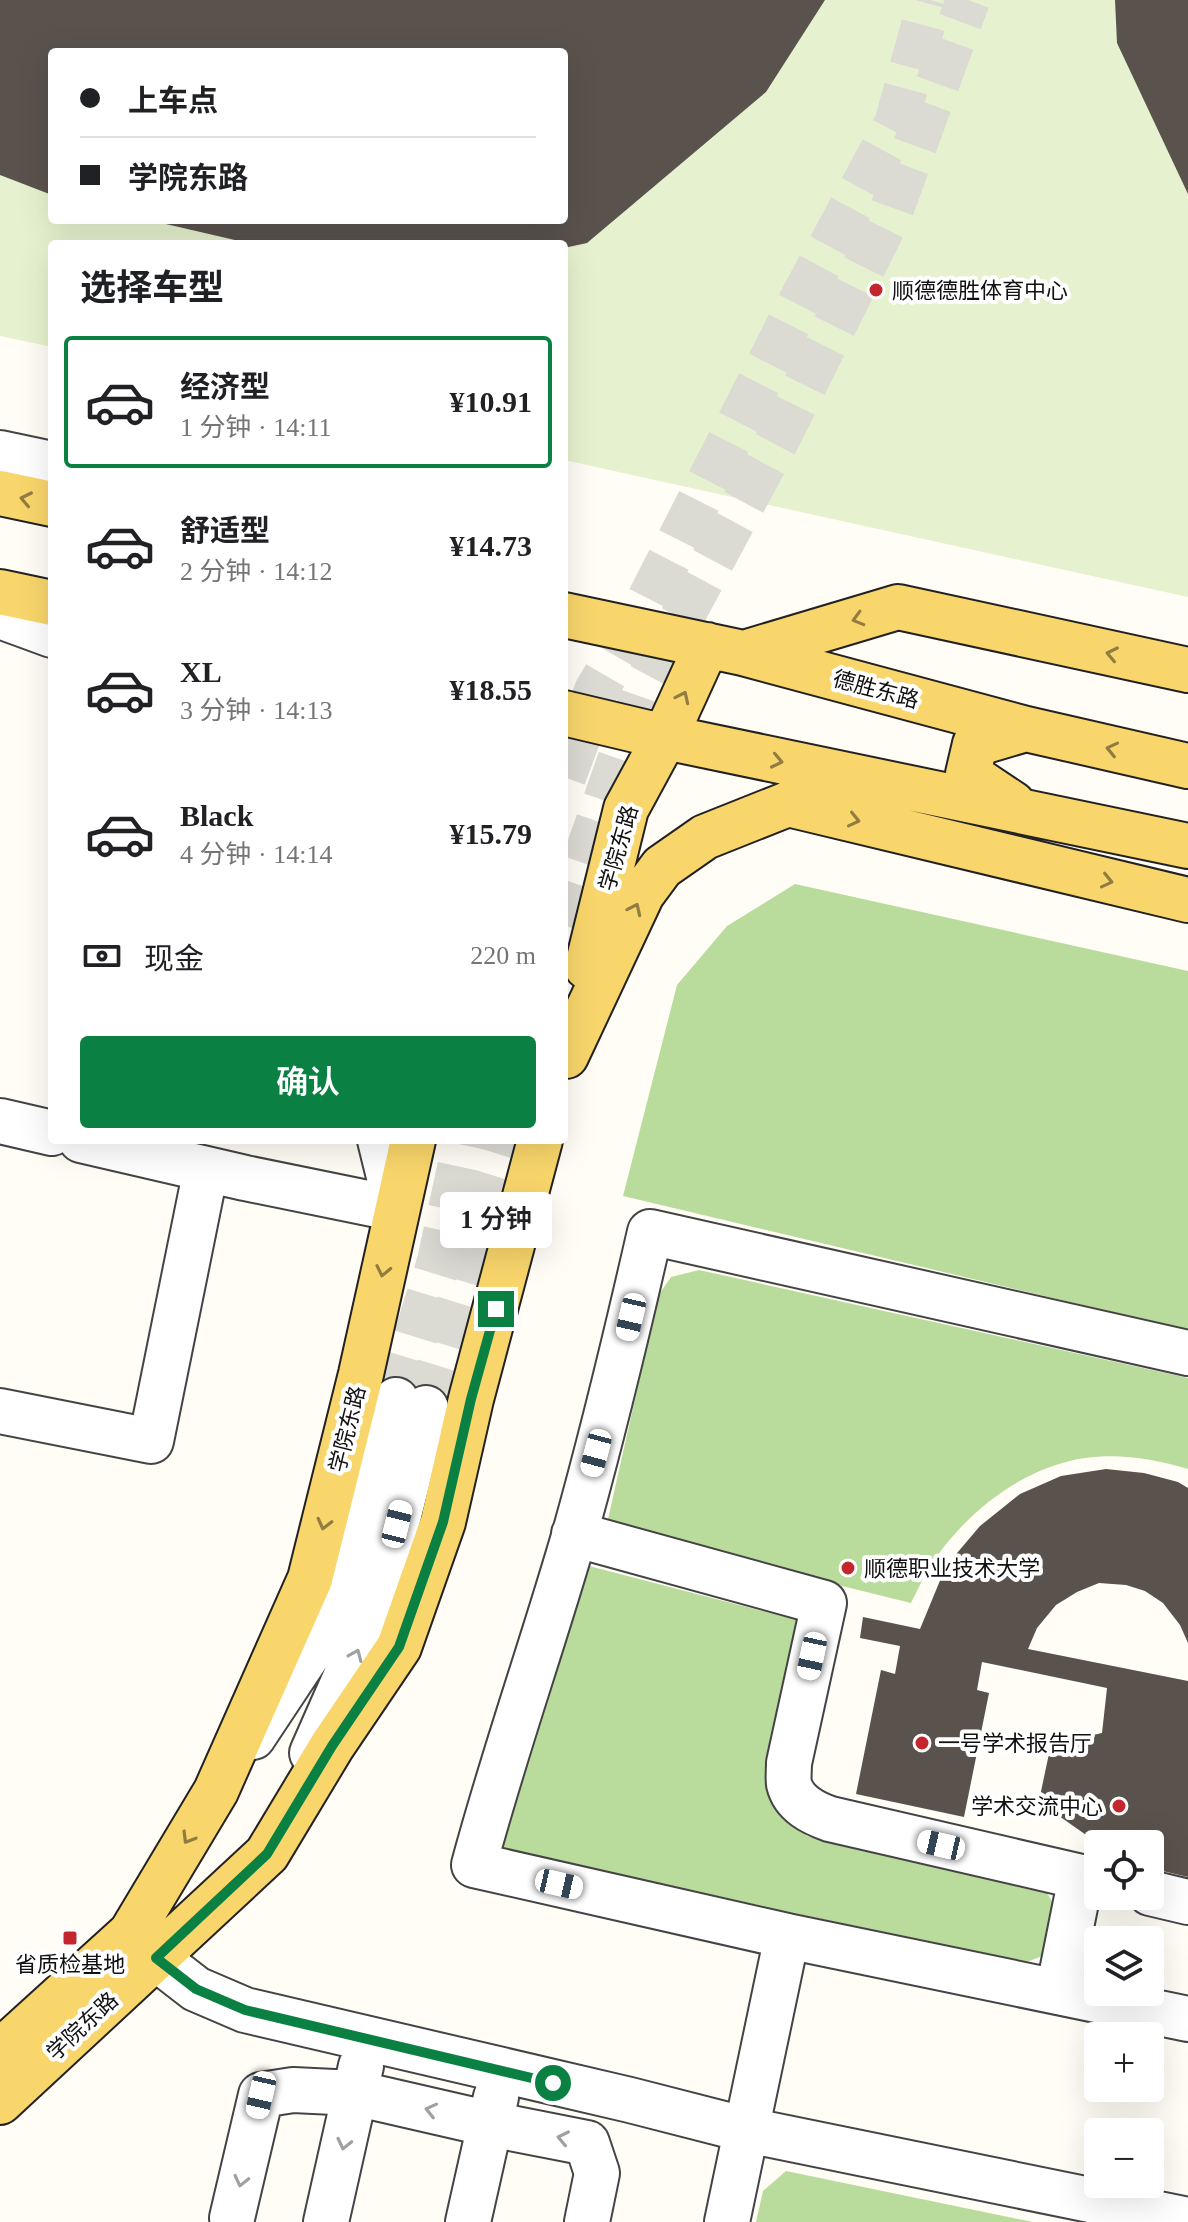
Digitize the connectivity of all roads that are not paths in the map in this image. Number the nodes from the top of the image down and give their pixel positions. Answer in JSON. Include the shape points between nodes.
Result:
{"nodes":[{"id":1,"x":0,"y":453,"type":"edge"},
{"id":2,"x":48,"y":463,"type":"edge"},
{"id":3,"x":0,"y":493,"type":"edge"},
{"id":4,"x":48,"y":503,"type":"edge"},
{"id":5,"x":0,"y":592,"type":"edge"},
{"id":6,"x":48,"y":602,"type":"edge"},
{"id":7,"x":0,"y":616,"type":"edge"},
{"id":8,"x":568,"y":620,"type":"edge"},
{"id":9,"x":48,"y":634,"type":"edge"},
{"id":10,"x":0,"y":643,"type":"edge"},
{"id":11,"x":48,"y":649,"type":"edge"},
{"id":12,"x":725,"y":649,"type":"junction"},
{"id":13,"x":1188,"y":670,"type":"edge"},
{"id":14,"x":568,"y":714,"type":"edge"},
{"id":15,"x":1026,"y":729,"type":"junction"},
{"id":16,"x":665,"y":737,"type":"junction"},
{"id":17,"x":1188,"y":766,"type":"edge"},
{"id":18,"x":788,"y":804,"type":"junction"},
{"id":19,"x":1028,"y":814,"type":"junction"},
{"id":20,"x":1188,"y":846,"type":"edge"},
{"id":21,"x":1188,"y":900,"type":"edge"},
{"id":22,"x":568,"y":1047,"type":"edge"},
{"id":23,"x":568,"y":1053,"type":"edge"},
{"id":24,"x":0,"y":1121,"type":"edge"},
{"id":25,"x":48,"y":1132,"type":"edge"},
{"id":26,"x":98,"y":1144,"type":"edge"},
{"id":27,"x":381,"y":1144,"type":"edge"},
{"id":28,"x":412,"y":1144,"type":"edge"},
{"id":29,"x":539,"y":1144,"type":"edge"},
{"id":30,"x":206,"y":1169,"type":"junction"},
{"id":31,"x":397,"y":1209,"type":"junction"},
{"id":32,"x":1188,"y":1353,"type":"edge"},
{"id":33,"x":0,"y":1411,"type":"edge"},
{"id":34,"x":574,"y":1534,"type":"junction"},
{"id":35,"x":216,"y":1791,"type":"junction"},
{"id":36,"x":267,"y":1854,"type":"junction"},
{"id":37,"x":1084,"y":1878,"type":"edge"},
{"id":38,"x":1164,"y":1896,"type":"edge"},
{"id":39,"x":1084,"y":1900,"type":"edge"},
{"id":40,"x":1188,"y":1902,"type":"edge"},
{"id":41,"x":787,"y":1936,"type":"junction"},
{"id":42,"x":144,"y":1945,"type":"junction"},
{"id":43,"x":1058,"y":1992,"type":"junction"},
{"id":44,"x":1188,"y":2019,"type":"edge"},
{"id":45,"x":367,"y":2040,"type":"junction"},
{"id":46,"x":29,"y":2042,"type":"edge"},
{"id":47,"x":502,"y":2071,"type":"junction"},
{"id":48,"x":355,"y":2093,"type":"junction"},
{"id":49,"x":0,"y":2102,"type":"edge"},
{"id":50,"x":490,"y":2124,"type":"junction"},
{"id":51,"x":747,"y":2130,"type":"junction"},
{"id":52,"x":232,"y":2218,"type":"dead end"},
{"id":53,"x":1188,"y":2220,"type":"edge"},
{"id":54,"x":326,"y":2222,"type":"edge"},
{"id":55,"x":468,"y":2222,"type":"edge"},
{"id":56,"x":587,"y":2222,"type":"edge"},
{"id":57,"x":727,"y":2222,"type":"edge"}],
"edges":[{"from":1,"to":2,"type":"street"},
{"from":4,"to":3,"type":"main road","one_way":true},
{"from":5,"to":6,"type":"main road"},
{"from":7,"to":9,"type":"street"},
{"from":8,"to":12,"type":"main road","name":"德胜东路"},
{"from":10,"to":11,"type":"street"},
{"from":13,"to":12,"type":"main road","one_way":true,"via":[[898,607]]},
{"from":12,"to":15,"type":"main road","name":"德胜东路"},
{"from":16,"to":12,"type":"main road","name":"学院东路","one_way":true},
{"from":14,"to":16,"type":"main road"},
{"from":17,"to":15,"type":"main road","name":"德胜东路","one_way":true},
{"from":15,"to":19,"type":"main road","via":[[975,744],[968,774]]},
{"from":16,"to":18,"type":"main road"},
{"from":16,"to":19,"type":"main road","one_way":true},
{"from":16,"to":22,"type":"main road","name":"学院东路","via":[[626,809]]},
{"from":18,"to":21,"type":"main road","one_way":true},
{"from":23,"to":18,"type":"main road","one_way":true,"via":[[642,894],[662,867],[705,837]]},
{"from":19,"to":20,"type":"main road"},
{"from":24,"to":25,"type":"street"},
{"from":26,"to":30,"type":"street"},
{"from":27,"to":31,"type":"street"},
{"from":28,"to":31,"type":"main road","name":"学院东路"},
{"from":29,"to":36,"type":"main road","name":"学院东路","via":[[443,1522],[399,1647]]},
{"from":30,"to":31,"type":"street"},
{"from":30,"to":33,"type":"street","via":[[151,1441]]},
{"from":31,"to":35,"type":"main road","name":"学院东路","one_way":true,"via":[[310,1579]]},
{"from":32,"to":34,"type":"street","via":[[650,1232]]},
{"from":34,"to":37,"type":"street","via":[[824,1603],[789,1763],[789,1784],[814,1814]]},
{"from":34,"to":41,"type":"street","via":[[474,1865]]},
{"from":36,"to":35,"type":"street","one_way":true,"via":[[375,1610],[411,1404],[324,1630]]},
{"from":35,"to":42,"type":"main road","name":"学院东路","one_way":true},
{"from":36,"to":42,"type":"main road","name":"学院东路"},
{"from":38,"to":40,"type":"street"},
{"from":39,"to":43,"type":"street"},
{"from":41,"to":43,"type":"street"},
{"from":41,"to":51,"type":"street"},
{"from":42,"to":45,"type":"street","via":[[196,1989],[245,2010]]},
{"from":42,"to":46,"type":"main road","name":"学院东路","via":[[78,2006]]},
{"from":43,"to":44,"type":"street"},
{"from":45,"to":47,"type":"street"},
{"from":45,"to":48,"type":"street"},
{"from":46,"to":49,"type":"main road","name":"学院东路"},
{"from":47,"to":50,"type":"street"},
{"from":47,"to":51,"type":"street"},
{"from":50,"to":48,"type":"street","one_way":true},
{"from":48,"to":52,"type":"street","one_way":true,"via":[[293,2090],[261,2095]]},
{"from":48,"to":54,"type":"street","one_way":true},
{"from":50,"to":55,"type":"street"},
{"from":56,"to":50,"type":"street","one_way":true,"via":[[597,2173],[587,2143]]},
{"from":51,"to":53,"type":"street"},
{"from":51,"to":57,"type":"street"}]}
